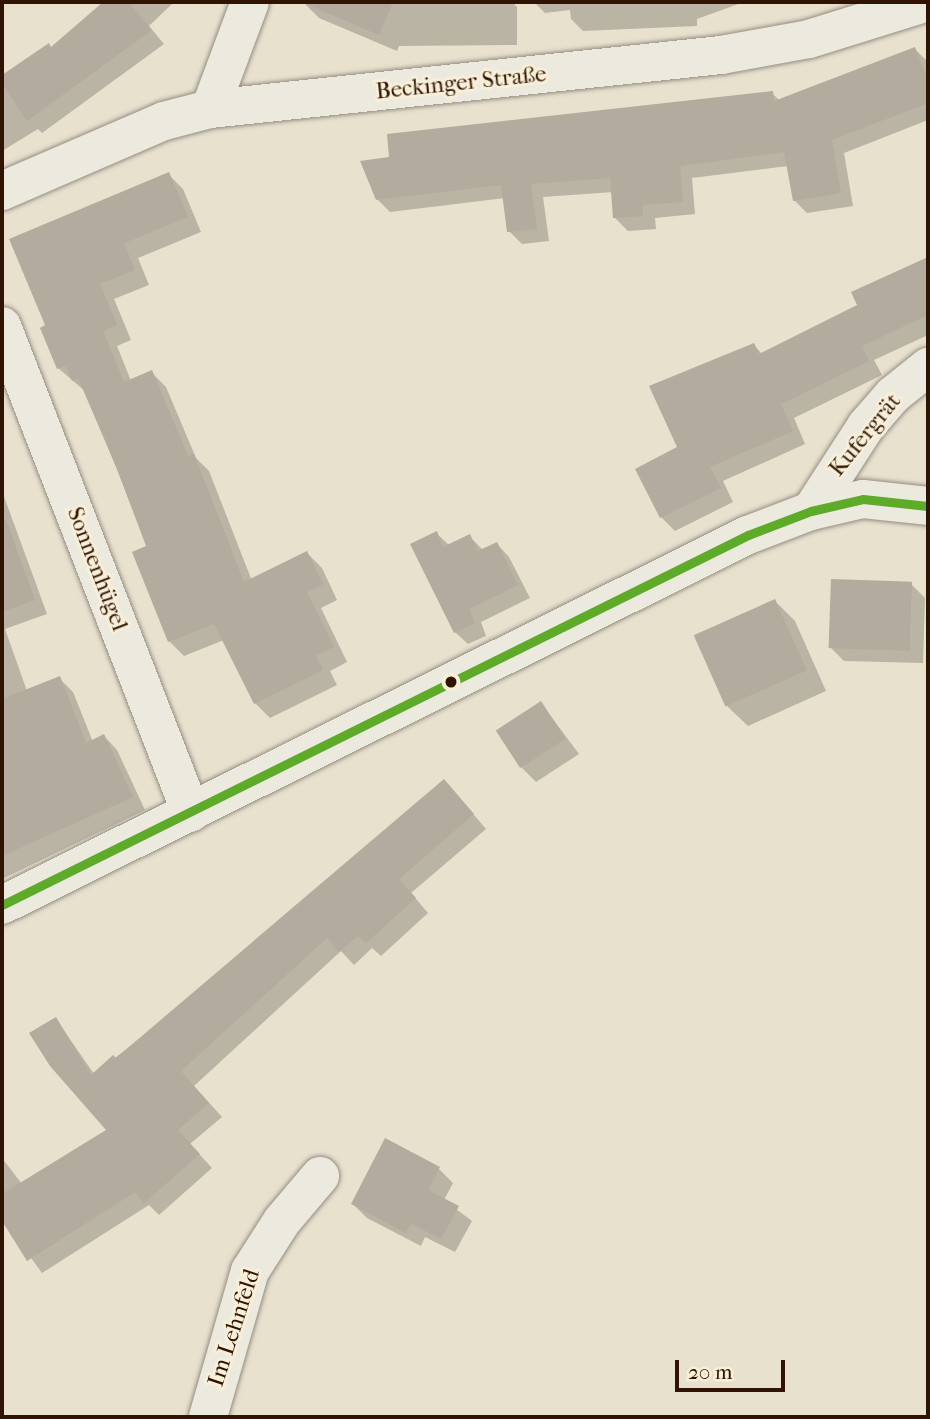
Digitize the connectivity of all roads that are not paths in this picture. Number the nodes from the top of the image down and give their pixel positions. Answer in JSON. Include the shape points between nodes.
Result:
{"nodes":[{"id":1,"x":250,"y":2,"type":"edge"},
{"id":2,"x":928,"y":2,"type":"edge"},
{"id":3,"x":210,"y":109,"type":"junction"},
{"id":4,"x":2,"y":191,"type":"edge"},
{"id":5,"x":2,"y":326,"type":"edge"},
{"id":6,"x":928,"y":367,"type":"edge"},
{"id":7,"x":928,"y":506,"type":"edge"},
{"id":8,"x":811,"y":511,"type":"junction"},
{"id":9,"x":191,"y":813,"type":"junction"},
{"id":10,"x":2,"y":905,"type":"edge"},
{"id":11,"x":320,"y":1176,"type":"dead end"},
{"id":12,"x":208,"y":1417,"type":"edge"}],
"edges":[{"from":1,"to":3,"type":"street"},
{"from":2,"to":3,"type":"street","name":"Beckinger Straße","via":[[809,39],[721,55]]},
{"from":3,"to":4,"type":"street","name":"Beckinger Straße","via":[[141,130]]},
{"from":5,"to":9,"type":"street","name":"Sonnenhügel"},
{"from":6,"to":8,"type":"street","name":"Kufergrät","via":[[866,426]]},
{"from":7,"to":8,"type":"street","via":[[863,499]]},
{"from":8,"to":9,"type":"street","via":[[711,553]]},
{"from":9,"to":10,"type":"street"},
{"from":11,"to":12,"type":"street","name":"Im Lehnfeld","via":[[282,1221],[250,1271]]}]}
